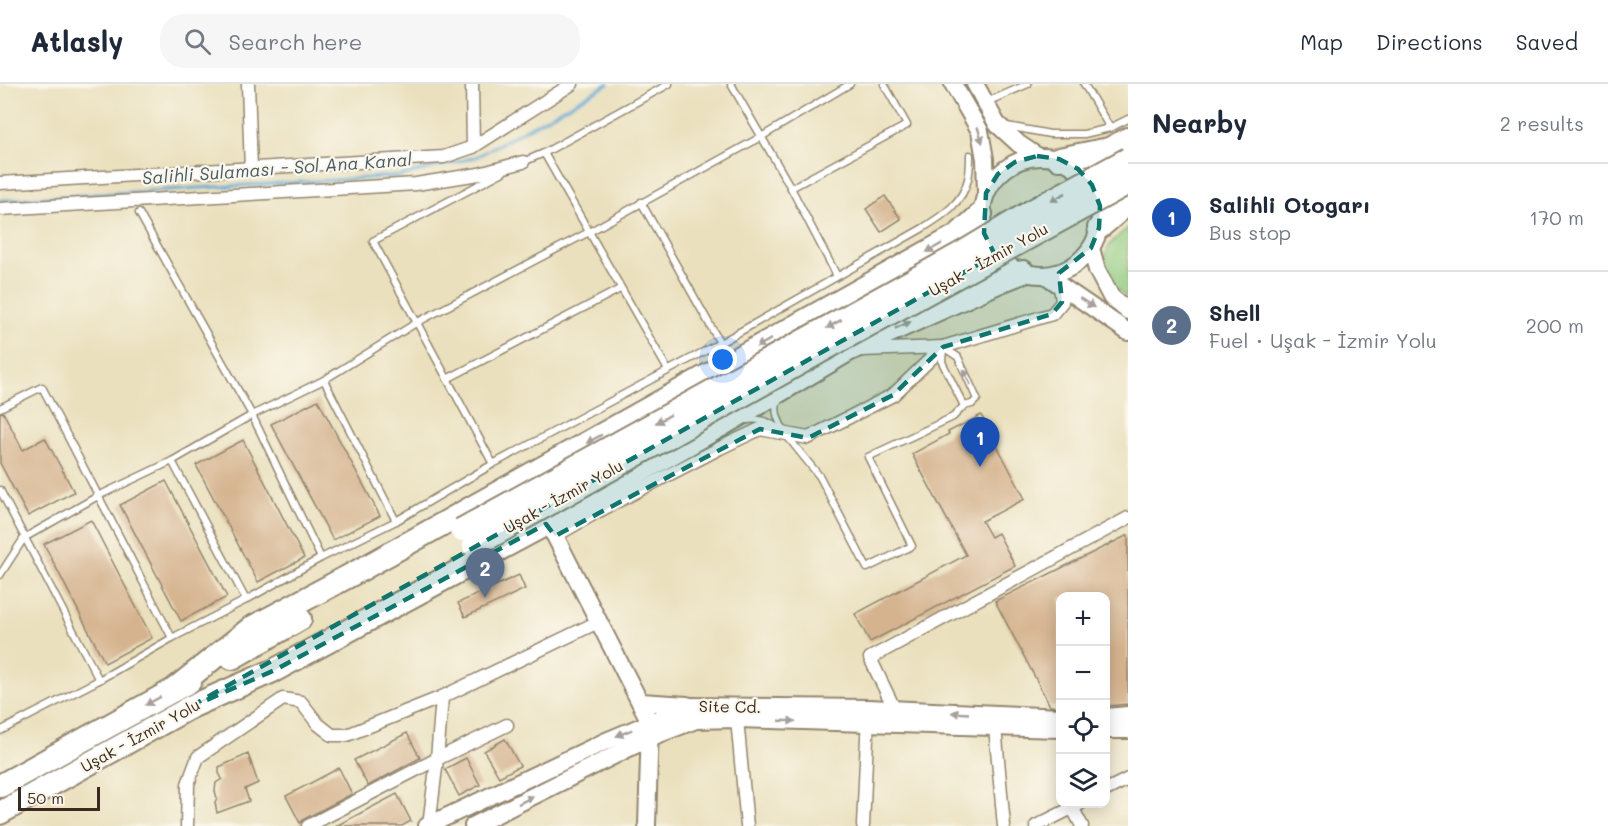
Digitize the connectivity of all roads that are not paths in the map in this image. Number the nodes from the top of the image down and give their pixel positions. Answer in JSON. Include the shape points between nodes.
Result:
{"nodes":[{"id":1,"x":248,"y":84,"type":"edge"},
{"id":2,"x":472,"y":84,"type":"edge"},
{"id":3,"x":572,"y":84,"type":"edge"},
{"id":4,"x":669,"y":84,"type":"edge"},
{"id":5,"x":731,"y":84,"type":"edge"},
{"id":6,"x":850,"y":84,"type":"edge"},
{"id":7,"x":884,"y":84,"type":"edge"},
{"id":8,"x":952,"y":84,"type":"edge"},
{"id":9,"x":975,"y":84,"type":"edge"},
{"id":10,"x":1028,"y":84,"type":"edge"},
{"id":11,"x":1084,"y":84,"type":"edge"},
{"id":12,"x":986,"y":103,"type":"junction"},
{"id":13,"x":1128,"y":119,"type":"edge"},
{"id":14,"x":997,"y":124,"type":"junction"},
{"id":15,"x":1119,"y":134,"type":"edge"},
{"id":16,"x":761,"y":137,"type":"junction"},
{"id":17,"x":473,"y":147,"type":"junction"},
{"id":18,"x":544,"y":153,"type":"junction"},
{"id":19,"x":970,"y":154,"type":"dead end"},
{"id":20,"x":1048,"y":157,"type":"junction"},
{"id":21,"x":1128,"y":159,"type":"edge"},
{"id":22,"x":524,"y":162,"type":"junction"},
{"id":23,"x":251,"y":169,"type":"junction"},
{"id":24,"x":0,"y":183,"type":"edge"},
{"id":25,"x":1128,"y":183,"type":"edge"},
{"id":26,"x":791,"y":188,"type":"junction"},
{"id":27,"x":641,"y":202,"type":"junction"},
{"id":28,"x":983,"y":203,"type":"junction"},
{"id":29,"x":1128,"y":203,"type":"edge"},
{"id":30,"x":0,"y":209,"type":"edge"},
{"id":31,"x":139,"y":213,"type":"dead end"},
{"id":32,"x":589,"y":232,"type":"junction"},
{"id":33,"x":1095,"y":238,"type":"junction"},
{"id":34,"x":1034,"y":273,"type":"junction"},
{"id":35,"x":837,"y":276,"type":"junction"},
{"id":36,"x":1060,"y":286,"type":"junction"},
{"id":37,"x":620,"y":289,"type":"junction"},
{"id":38,"x":1128,"y":311,"type":"edge"},
{"id":39,"x":416,"y":323,"type":"junction"},
{"id":40,"x":1128,"y":332,"type":"edge"},
{"id":41,"x":720,"y":342,"type":"junction"},
{"id":42,"x":943,"y":347,"type":"junction"},
{"id":43,"x":848,"y":350,"type":"junction"},
{"id":44,"x":668,"y":370,"type":"junction"},
{"id":45,"x":447,"y":379,"type":"junction"},
{"id":46,"x":324,"y":380,"type":"junction"},
{"id":47,"x":783,"y":388,"type":"junction"},
{"id":48,"x":964,"y":406,"type":"junction"},
{"id":49,"x":0,"y":408,"type":"edge"},
{"id":50,"x":252,"y":416,"type":"junction"},
{"id":51,"x":723,"y":424,"type":"junction"},
{"id":52,"x":787,"y":435,"type":"junction"},
{"id":53,"x":172,"y":461,"type":"junction"},
{"id":54,"x":493,"y":464,"type":"junction"},
{"id":55,"x":0,"y":490,"type":"edge"},
{"id":56,"x":98,"y":496,"type":"junction"},
{"id":57,"x":1128,"y":518,"type":"edge"},
{"id":58,"x":396,"y":521,"type":"junction"},
{"id":59,"x":551,"y":530,"type":"junction"},
{"id":60,"x":24,"y":538,"type":"junction"},
{"id":61,"x":468,"y":538,"type":"junction"},
{"id":62,"x":321,"y":558,"type":"junction"},
{"id":63,"x":0,"y":575,"type":"edge"},
{"id":64,"x":246,"y":600,"type":"junction"},
{"id":65,"x":600,"y":621,"type":"junction"},
{"id":66,"x":172,"y":638,"type":"junction"},
{"id":67,"x":99,"y":680,"type":"junction"},
{"id":68,"x":176,"y":688,"type":"junction"},
{"id":69,"x":442,"y":697,"type":"junction"},
{"id":70,"x":641,"y":702,"type":"junction"},
{"id":71,"x":690,"y":706,"type":"junction"},
{"id":72,"x":186,"y":710,"type":"junction"},
{"id":73,"x":895,"y":710,"type":"junction"},
{"id":74,"x":1128,"y":715,"type":"edge"},
{"id":75,"x":868,"y":716,"type":"junction"},
{"id":76,"x":1056,"y":717,"type":"edge"},
{"id":77,"x":1110,"y":717,"type":"edge"},
{"id":78,"x":737,"y":719,"type":"junction"},
{"id":79,"x":507,"y":725,"type":"dead end"},
{"id":80,"x":995,"y":727,"type":"junction"},
{"id":81,"x":1056,"y":729,"type":"edge"},
{"id":82,"x":650,"y":730,"type":"junction"},
{"id":83,"x":1110,"y":730,"type":"edge"},
{"id":84,"x":1128,"y":730,"type":"edge"},
{"id":85,"x":0,"y":731,"type":"edge"},
{"id":86,"x":437,"y":759,"type":"junction"},
{"id":87,"x":1128,"y":779,"type":"edge"},
{"id":88,"x":0,"y":786,"type":"edge"},
{"id":89,"x":1110,"y":788,"type":"edge"},
{"id":90,"x":1072,"y":808,"type":"edge"},
{"id":91,"x":1077,"y":808,"type":"edge"},
{"id":92,"x":3,"y":811,"type":"edge"},
{"id":93,"x":187,"y":826,"type":"edge"},
{"id":94,"x":308,"y":826,"type":"edge"},
{"id":95,"x":428,"y":826,"type":"edge"},
{"id":96,"x":473,"y":826,"type":"edge"},
{"id":97,"x":647,"y":826,"type":"edge"},
{"id":98,"x":747,"y":826,"type":"edge"},
{"id":99,"x":863,"y":826,"type":"edge"},
{"id":100,"x":1004,"y":826,"type":"edge"},
{"id":101,"x":1036,"y":826,"type":"edge"},
{"id":102,"x":1082,"y":826,"type":"edge"}],
"edges":[{"from":1,"to":23,"type":"street"},
{"from":2,"to":17,"type":"street"},
{"from":3,"to":17,"type":"street"},
{"from":4,"to":18,"type":"lane"},
{"from":5,"to":16,"type":"lane"},
{"from":6,"to":16,"type":"lane"},
{"from":7,"to":26,"type":"lane","via":[[907,125]]},
{"from":8,"to":28,"type":"main road","one_way":true,"via":[[980,131],[985,159]]},
{"from":9,"to":12,"type":"main road"},
{"from":10,"to":12,"type":"lane"},
{"from":11,"to":15,"type":"lane"},
{"from":12,"to":14,"type":"main road"},
{"from":13,"to":15,"type":"lane"},
{"from":14,"to":15,"type":"lane","via":[[1050,134]]},
{"from":14,"to":20,"type":"main road","via":[[1019,144]]},
{"from":15,"to":20,"type":"highway","via":[[1109,149]]},
{"from":16,"to":26,"type":"lane"},
{"from":16,"to":27,"type":"lane"},
{"from":17,"to":23,"type":"street","via":[[444,157]]},
{"from":18,"to":22,"type":"lane"},
{"from":18,"to":32,"type":"lane"},
{"from":19,"to":35,"type":"lane","via":[[968,180],[947,213]]},
{"from":20,"to":28,"type":"main road","via":[[1015,162],[1006,168],[998,174]]},
{"from":20,"to":33,"type":"main road","via":[[1078,169],[1092,185],[1100,206]]},
{"from":21,"to":61,"type":"highway","name":"Uşak - İzmir Yolu","one_way":true,"bridge":true},
{"from":22,"to":30,"type":"street","via":[[416,184]]},
{"from":22,"to":39,"type":"lane","via":[[373,241]]},
{"from":23,"to":24,"type":"street"},
{"from":25,"to":61,"type":"highway","name":"Uşak - İzmir Yolu","bridge":true},
{"from":26,"to":35,"type":"lane"},
{"from":27,"to":32,"type":"lane"},
{"from":27,"to":41,"type":"lane"},
{"from":28,"to":34,"type":"main road","via":[[984,233],[992,250],[1006,264]]},
{"from":28,"to":68,"type":"highway","one_way":true,"via":[[958,236],[251,628]]},
{"from":29,"to":33,"type":"highway"},
{"from":31,"to":50,"type":"lane"},
{"from":32,"to":37,"type":"lane"},
{"from":32,"to":39,"type":"lane"},
{"from":33,"to":34,"type":"main road","via":[[1078,261],[1063,271]]},
{"from":33,"to":38,"type":"main road","via":[[1097,270],[1111,297]]},
{"from":34,"to":36,"type":"main road"},
{"from":43,"to":34,"type":"highway","one_way":true},
{"from":35,"to":41,"type":"lane"},
{"from":36,"to":40,"type":"main road","one_way":true},
{"from":36,"to":42,"type":"street","via":[[1062,302],[1052,314]]},
{"from":37,"to":44,"type":"lane"},
{"from":37,"to":45,"type":"lane"},
{"from":39,"to":45,"type":"lane"},
{"from":39,"to":46,"type":"lane"},
{"from":41,"to":44,"type":"lane"},
{"from":42,"to":43,"type":"street"},
{"from":42,"to":48,"type":"lane","via":[[942,362]]},
{"from":48,"to":42,"type":"lane","one_way":true,"via":[[977,399],[958,357]]},
{"from":42,"to":52,"type":"street","via":[[893,395],[808,438]]},
{"from":43,"to":47,"type":"highway"},
{"from":44,"to":54,"type":"lane"},
{"from":45,"to":54,"type":"lane"},
{"from":46,"to":50,"type":"lane"},
{"from":46,"to":58,"type":"lane"},
{"from":47,"to":51,"type":"highway"},
{"from":47,"to":52,"type":"lane","via":[[776,405],[778,420]]},
{"from":48,"to":52,"type":"lane","via":[[953,417],[868,457],[912,546],[867,568],[820,477]]},
{"from":49,"to":56,"type":"lane","via":[[42,387]]},
{"from":50,"to":53,"type":"lane"},
{"from":50,"to":62,"type":"lane"},
{"from":51,"to":52,"type":"lane","via":[[753,419],[771,423]]},
{"from":51,"to":59,"type":"highway"},
{"from":52,"to":59,"type":"street","via":[[760,429]]},
{"from":53,"to":56,"type":"lane"},
{"from":53,"to":64,"type":"lane"},
{"from":54,"to":58,"type":"lane"},
{"from":55,"to":60,"type":"lane"},
{"from":56,"to":60,"type":"lane"},
{"from":56,"to":66,"type":"lane"},
{"from":57,"to":73,"type":"street","via":[[870,658]]},
{"from":58,"to":62,"type":"lane"},
{"from":59,"to":65,"type":"main road"},
{"from":59,"to":72,"type":"highway","via":[[275,670]]},
{"from":60,"to":63,"type":"lane"},
{"from":60,"to":67,"type":"lane"},
{"from":61,"to":68,"type":"highway","name":"Uşak - İzmir Yolu"},
{"from":61,"to":72,"type":"highway","name":"Uşak - İzmir Yolu"},
{"from":62,"to":64,"type":"lane"},
{"from":64,"to":66,"type":"lane"},
{"from":65,"to":69,"type":"street"},
{"from":65,"to":70,"type":"main road"},
{"from":66,"to":67,"type":"lane"},
{"from":67,"to":85,"type":"lane"},
{"from":68,"to":88,"type":"highway","name":"Uşak - İzmir Yolu","one_way":true},
{"from":69,"to":86,"type":"street"},
{"from":69,"to":93,"type":"street","via":[[348,735],[332,735],[301,702],[284,699],[198,757],[188,784]]},
{"from":70,"to":71,"type":"main road"},
{"from":70,"to":82,"type":"main road"},
{"from":71,"to":75,"type":"main road","name":"Site Cd."},
{"from":71,"to":82,"type":"main road","name":"Site Cd."},
{"from":72,"to":92,"type":"highway","name":"Uşak - İzmir Yolu"},
{"from":73,"to":75,"type":"main road","name":"Site Cd."},
{"from":76,"to":73,"type":"main road","name":"Site Cd.","one_way":true},
{"from":74,"to":77,"type":"main road"},
{"from":78,"to":75,"type":"main road","name":"Site Cd.","one_way":true},
{"from":75,"to":80,"type":"main road","name":"Site Cd."},
{"from":75,"to":99,"type":"street"},
{"from":78,"to":82,"type":"main road","name":"Site Cd.","via":[[696,720]]},
{"from":78,"to":98,"type":"street"},
{"from":79,"to":86,"type":"street"},
{"from":80,"to":81,"type":"main road","name":"Site Cd."},
{"from":80,"to":100,"type":"street"},
{"from":82,"to":95,"type":"main road","name":"Site Cd.","one_way":true,"via":[[594,747]]},
{"from":96,"to":82,"type":"main road","name":"Site Cd.","one_way":true},
{"from":82,"to":97,"type":"main road"},
{"from":83,"to":84,"type":"main road"},
{"from":86,"to":94,"type":"street"},
{"from":86,"to":95,"type":"street"},
{"from":87,"to":89,"type":"street"},
{"from":90,"to":101,"type":"street"},
{"from":91,"to":102,"type":"street"}]}
